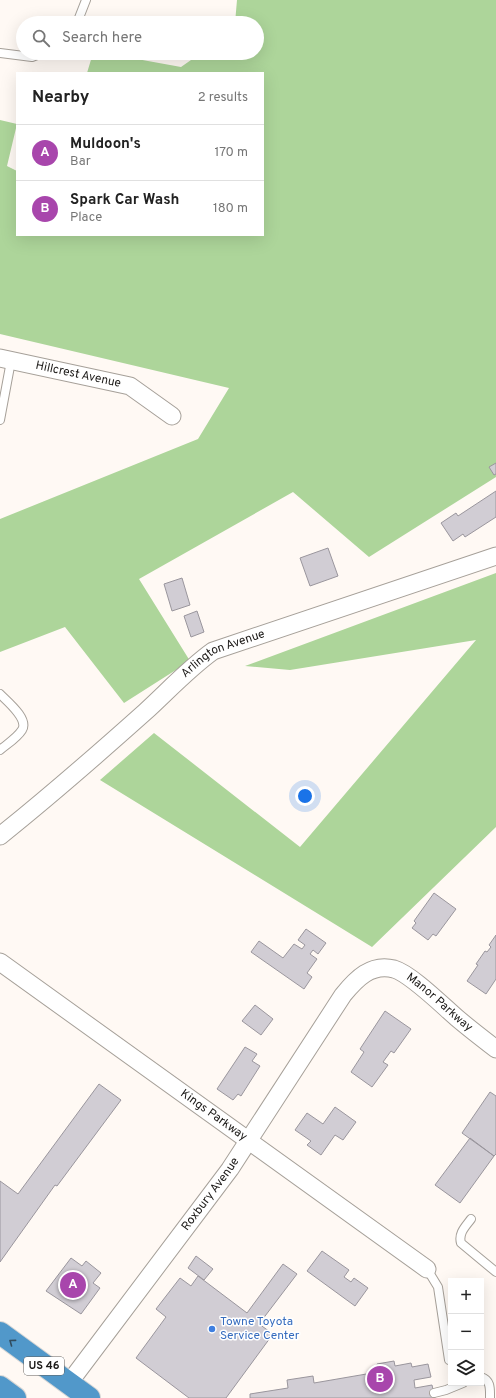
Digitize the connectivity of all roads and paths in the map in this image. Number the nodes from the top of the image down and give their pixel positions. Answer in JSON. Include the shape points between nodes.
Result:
{"nodes":[{"id":1,"x":86,"y":0,"type":"edge"},
{"id":2,"x":80,"y":16,"type":"edge"},
{"id":3,"x":0,"y":53,"type":"edge"},
{"id":4,"x":16,"y":55,"type":"edge"},
{"id":5,"x":6,"y":359,"type":"edge"},
{"id":6,"x":172,"y":416,"type":"dead end"},
{"id":7,"x":0,"y":417,"type":"edge"},
{"id":8,"x":496,"y":556,"type":"edge"},
{"id":9,"x":0,"y":694,"type":"edge"},
{"id":10,"x":0,"y":750,"type":"edge"},
{"id":11,"x":0,"y":836,"type":"edge"},
{"id":12,"x":0,"y":962,"type":"edge"},
{"id":13,"x":378,"y":969,"type":"joint"},
{"id":14,"x":496,"y":1048,"type":"edge"},
{"id":15,"x":248,"y":1141,"type":"junction"},
{"id":16,"x":471,"y":1219,"type":"dead end"},
{"id":17,"x":427,"y":1269,"type":"joint"},
{"id":18,"x":496,"y":1272,"type":"edge"},
{"id":19,"x":0,"y":1333,"type":"edge"},
{"id":20,"x":448,"y":1353,"type":"edge"},
{"id":21,"x":484,"y":1378,"type":"edge"},
{"id":22,"x":68,"y":1383,"type":"junction"},
{"id":23,"x":456,"y":1386,"type":"edge"},
{"id":24,"x":0,"y":1387,"type":"edge"},
{"id":25,"x":434,"y":1393,"type":"dead end"},
{"id":26,"x":15,"y":1398,"type":"edge"},
{"id":27,"x":89,"y":1398,"type":"edge"},
{"id":28,"x":490,"y":1398,"type":"edge"}],
"edges":[{"from":1,"to":2,"type":"lane"},
{"from":3,"to":4,"type":"lane"},
{"from":5,"to":6,"type":"street","name":"Hillcrest Avenue","via":[[130,386]]},
{"from":5,"to":7,"type":"lane"},
{"from":8,"to":11,"type":"street","name":"Arlington Avenue","via":[[213,651],[67,781]]},
{"from":9,"to":10,"type":"lane","via":[[22,718],[24,724],[20,732]]},
{"from":12,"to":15,"type":"street","name":"Kings Parkway"},
{"from":13,"to":14,"type":"street","name":"Manor Parkway","via":[[394,969],[411,979],[458,1020]]},
{"from":13,"to":15,"type":"street","name":"Roxbury Avenue","via":[[362,974],[343,995]]},
{"from":15,"to":17,"type":"street","name":"Kings Parkway"},
{"from":15,"to":22,"type":"street","name":"Roxbury Avenue","via":[[189,1225]]},
{"from":16,"to":18,"type":"lane","via":[[461,1232],[461,1243]]},
{"from":17,"to":20,"type":"lane","via":[[438,1287]]},
{"from":22,"to":19,"type":"highway","number":"US 46","one_way":true},
{"from":21,"to":28,"type":"lane","via":[[488,1383]]},
{"from":22,"to":27,"type":"highway","number":"US 46"},
{"from":23,"to":25,"type":"lane"},
{"from":24,"to":26,"type":"highway"}]}
